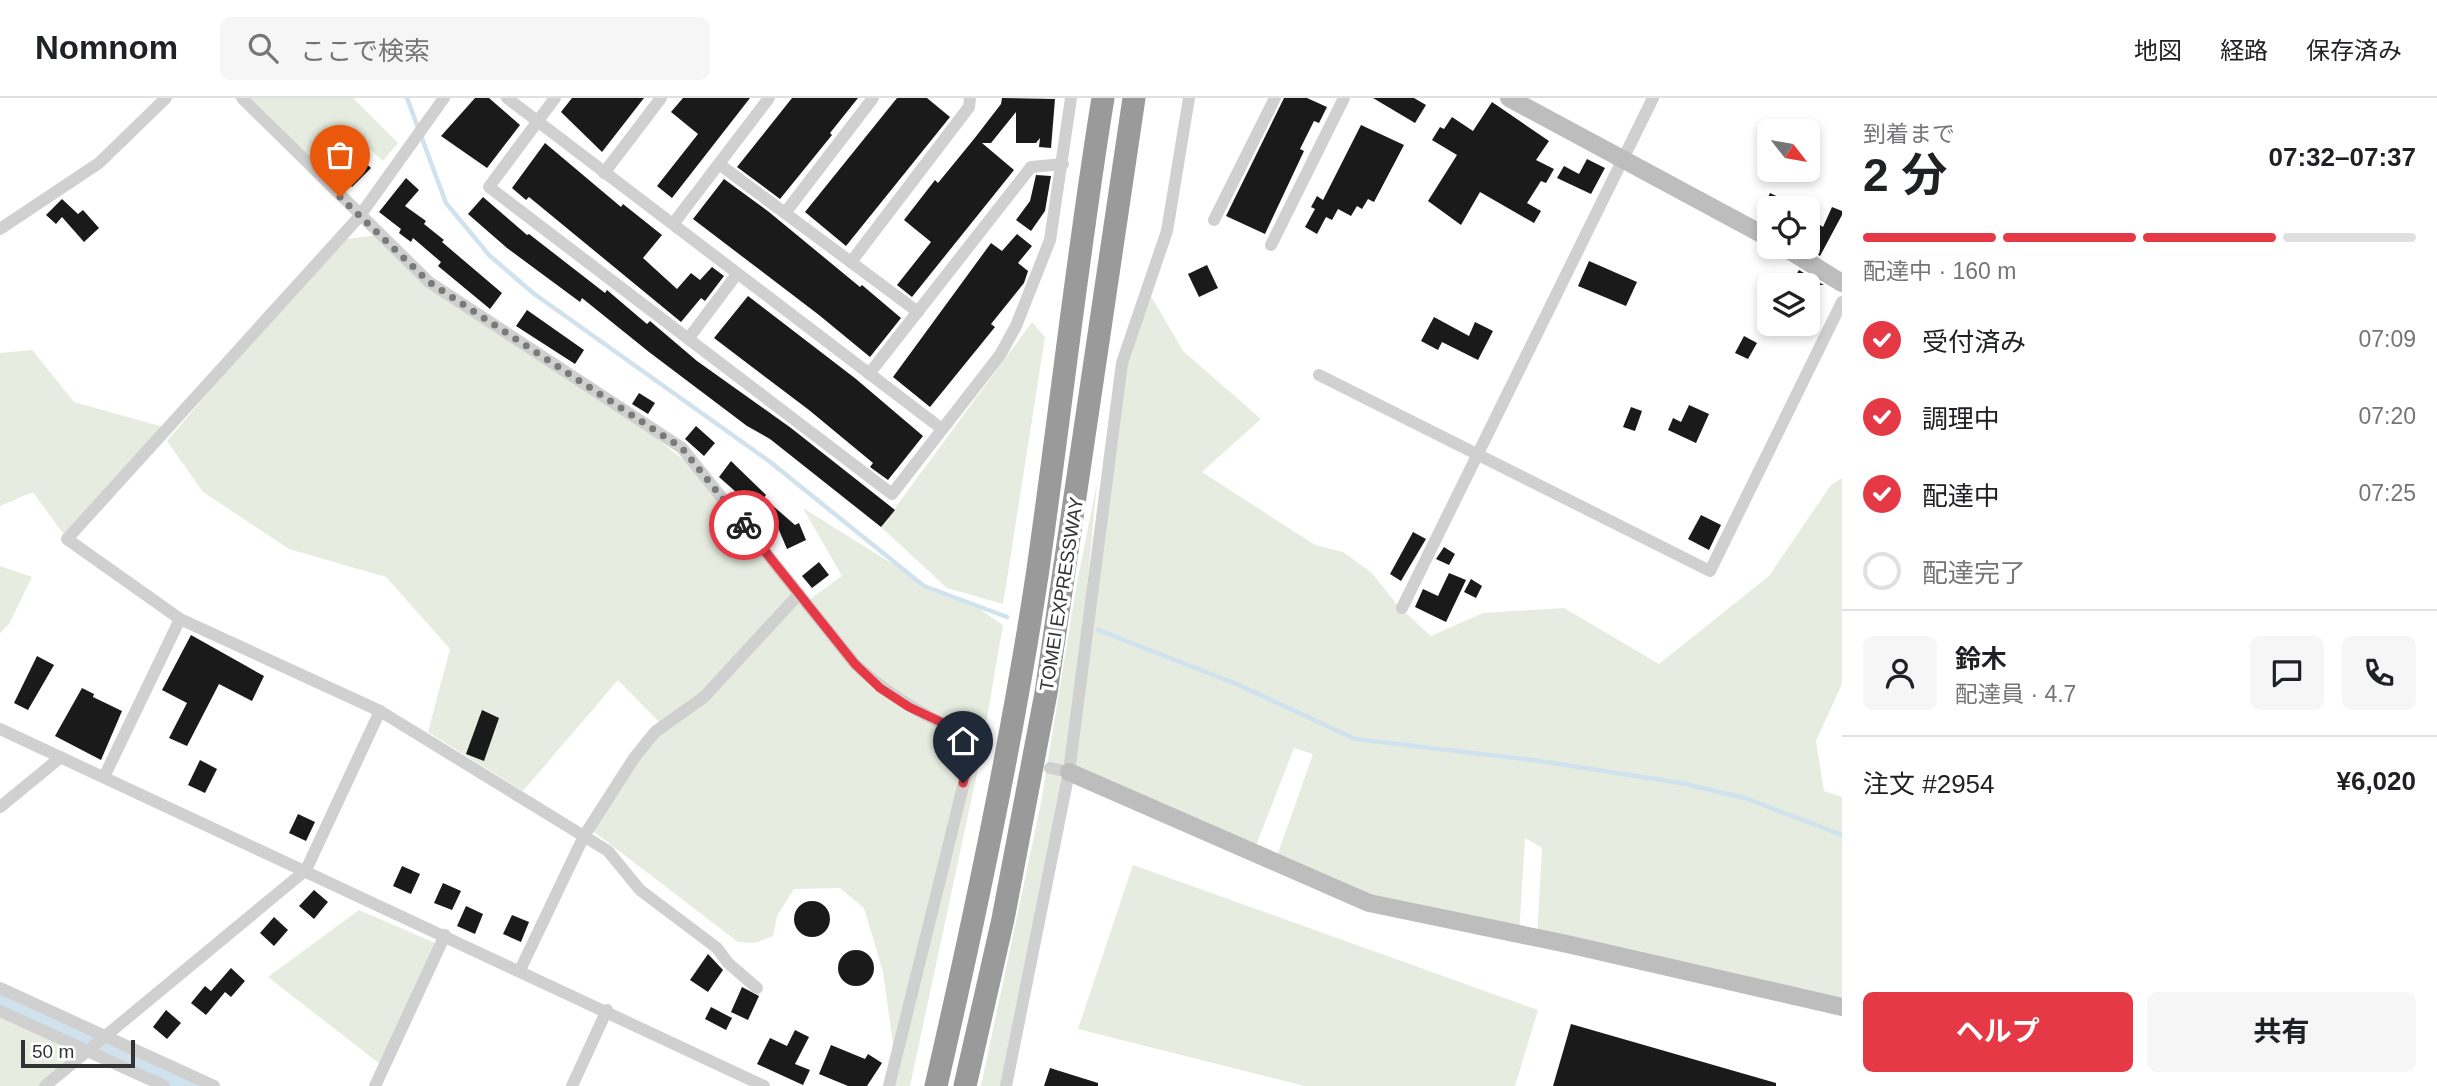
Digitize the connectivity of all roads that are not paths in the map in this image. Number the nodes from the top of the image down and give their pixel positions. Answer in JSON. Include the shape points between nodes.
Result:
{"nodes":[{"id":1,"x":166,"y":98,"type":"edge"},
{"id":2,"x":242,"y":98,"type":"edge"},
{"id":3,"x":444,"y":98,"type":"edge"},
{"id":4,"x":507,"y":98,"type":"edge"},
{"id":5,"x":555,"y":98,"type":"edge"},
{"id":6,"x":660,"y":98,"type":"edge"},
{"id":7,"x":769,"y":98,"type":"edge"},
{"id":8,"x":873,"y":98,"type":"edge"},
{"id":9,"x":970,"y":98,"type":"edge"},
{"id":10,"x":1071,"y":98,"type":"edge"},
{"id":11,"x":1101,"y":98,"type":"edge"},
{"id":12,"x":1134,"y":98,"type":"edge"},
{"id":13,"x":1189,"y":98,"type":"edge"},
{"id":14,"x":1275,"y":98,"type":"edge"},
{"id":15,"x":1344,"y":98,"type":"edge"},
{"id":16,"x":1508,"y":98,"type":"edge"},
{"id":17,"x":1653,"y":98,"type":"edge"},
{"id":18,"x":538,"y":122,"type":"junction"},
{"id":19,"x":1623,"y":158,"type":"junction"},
{"id":20,"x":719,"y":164,"type":"junction"},
{"id":21,"x":1063,"y":164,"type":"junction"},
{"id":22,"x":604,"y":173,"type":"junction"},
{"id":23,"x":785,"y":213,"type":"junction"},
{"id":24,"x":359,"y":216,"type":"junction"},
{"id":25,"x":1214,"y":220,"type":"dead end"},
{"id":26,"x":673,"y":224,"type":"junction"},
{"id":27,"x":0,"y":229,"type":"edge"},
{"id":28,"x":1757,"y":231,"type":"edge"},
{"id":29,"x":1271,"y":245,"type":"dead end"},
{"id":30,"x":1803,"y":259,"type":"edge"},
{"id":31,"x":851,"y":262,"type":"junction"},
{"id":32,"x":737,"y":274,"type":"junction"},
{"id":33,"x":1842,"y":283,"type":"edge"},
{"id":34,"x":1842,"y":302,"type":"edge"},
{"id":35,"x":918,"y":312,"type":"junction"},
{"id":36,"x":688,"y":339,"type":"junction"},
{"id":37,"x":869,"y":374,"type":"junction"},
{"id":38,"x":1319,"y":375,"type":"dead end"},
{"id":39,"x":942,"y":429,"type":"junction"},
{"id":40,"x":1477,"y":455,"type":"junction"},
{"id":41,"x":799,"y":594,"type":"junction"},
{"id":42,"x":1402,"y":608,"type":"dead end"},
{"id":43,"x":180,"y":619,"type":"junction"},
{"id":44,"x":380,"y":711,"type":"junction"},
{"id":45,"x":2,"y":732,"type":"edge"},
{"id":46,"x":975,"y":738,"type":"junction"},
{"id":47,"x":987,"y":744,"type":"dead end"},
{"id":48,"x":61,"y":757,"type":"junction"},
{"id":49,"x":1050,"y":768,"type":"dead end"},
{"id":50,"x":1069,"y":772,"type":"junction"},
{"id":51,"x":104,"y":777,"type":"junction"},
{"id":52,"x":0,"y":807,"type":"edge"},
{"id":53,"x":584,"y":836,"type":"junction"},
{"id":54,"x":306,"y":870,"type":"junction"},
{"id":55,"x":445,"y":935,"type":"junction"},
{"id":56,"x":520,"y":970,"type":"junction"},
{"id":57,"x":0,"y":988,"type":"edge"},
{"id":58,"x":757,"y":988,"type":"dead end"},
{"id":59,"x":1842,"y":1007,"type":"edge"},
{"id":60,"x":607,"y":1010,"type":"junction"},
{"id":61,"x":0,"y":1011,"type":"edge"},
{"id":62,"x":104,"y":1036,"type":"junction"},
{"id":63,"x":89,"y":1051,"type":"junction"},
{"id":64,"x":45,"y":1086,"type":"edge"},
{"id":65,"x":164,"y":1086,"type":"edge"},
{"id":66,"x":214,"y":1086,"type":"edge"},
{"id":67,"x":375,"y":1086,"type":"edge"},
{"id":68,"x":572,"y":1086,"type":"edge"},
{"id":69,"x":764,"y":1086,"type":"edge"},
{"id":70,"x":890,"y":1086,"type":"edge"},
{"id":71,"x":936,"y":1086,"type":"edge"},
{"id":72,"x":965,"y":1086,"type":"edge"},
{"id":73,"x":1006,"y":1086,"type":"edge"}],
"edges":[{"from":1,"to":27,"type":"street","via":[[99,163]]},
{"from":2,"to":24,"type":"street"},
{"from":3,"to":24,"type":"street"},
{"from":4,"to":18,"type":"street"},
{"from":5,"to":18,"type":"street"},
{"from":6,"to":22,"type":"street"},
{"from":7,"to":20,"type":"street"},
{"from":8,"to":23,"type":"street"},
{"from":9,"to":31,"type":"street","via":[[969,107]]},
{"from":10,"to":21,"type":"street"},
{"from":11,"to":71,"type":"highway","name":"TOMEI EXPRESSWAY","via":[[1037,575],[976,914]]},
{"from":12,"to":72,"type":"highway","name":"TOMEI EXPRESSWAY","via":[[1046,692],[1003,919]]},
{"from":13,"to":50,"type":"street","via":[[1167,231],[1122,363]]},
{"from":14,"to":25,"type":"street"},
{"from":15,"to":29,"type":"street"},
{"from":16,"to":19,"type":"street"},
{"from":17,"to":19,"type":"street"},
{"from":18,"to":22,"type":"street"},
{"from":18,"to":36,"type":"street","via":[[489,187]]},
{"from":19,"to":28,"type":"street"},
{"from":19,"to":40,"type":"street"},
{"from":20,"to":23,"type":"street"},
{"from":20,"to":26,"type":"street"},
{"from":21,"to":35,"type":"street","via":[[1031,167]]},
{"from":21,"to":39,"type":"street","via":[[1050,240],[1017,326]]},
{"from":22,"to":26,"type":"street"},
{"from":23,"to":31,"type":"street"},
{"from":24,"to":41,"type":"street","via":[[429,282],[682,448]]},
{"from":24,"to":43,"type":"street","via":[[68,539]]},
{"from":26,"to":32,"type":"street"},
{"from":30,"to":33,"type":"street"},
{"from":31,"to":35,"type":"street"},
{"from":32,"to":36,"type":"street"},
{"from":32,"to":37,"type":"street"},
{"from":34,"to":40,"type":"street","via":[[1710,571]]},
{"from":35,"to":37,"type":"street"},
{"from":36,"to":39,"type":"street","via":[[892,494]]},
{"from":37,"to":39,"type":"street"},
{"from":38,"to":40,"type":"street"},
{"from":40,"to":42,"type":"street"},
{"from":41,"to":46,"type":"street","via":[[880,688]]},
{"from":41,"to":53,"type":"street","via":[[704,697],[655,732]]},
{"from":43,"to":44,"type":"street"},
{"from":43,"to":51,"type":"street"},
{"from":44,"to":53,"type":"street"},
{"from":44,"to":54,"type":"street"},
{"from":45,"to":48,"type":"street"},
{"from":46,"to":47,"type":"street"},
{"from":46,"to":70,"type":"street"},
{"from":48,"to":51,"type":"street"},
{"from":48,"to":52,"type":"street"},
{"from":49,"to":50,"type":"street"},
{"from":50,"to":59,"type":"street","via":[[1369,904]]},
{"from":50,"to":73,"type":"street"},
{"from":51,"to":54,"type":"street"},
{"from":53,"to":56,"type":"street"},
{"from":53,"to":58,"type":"street","via":[[608,851],[640,890],[718,948]]},
{"from":54,"to":55,"type":"street"},
{"from":54,"to":62,"type":"street"},
{"from":55,"to":56,"type":"street"},
{"from":55,"to":67,"type":"street"},
{"from":56,"to":60,"type":"street"},
{"from":57,"to":62,"type":"street"},
{"from":60,"to":68,"type":"street"},
{"from":60,"to":69,"type":"street"},
{"from":61,"to":63,"type":"street"},
{"from":62,"to":63,"type":"street"},
{"from":62,"to":66,"type":"street"},
{"from":63,"to":64,"type":"street"},
{"from":63,"to":65,"type":"street"}]}
